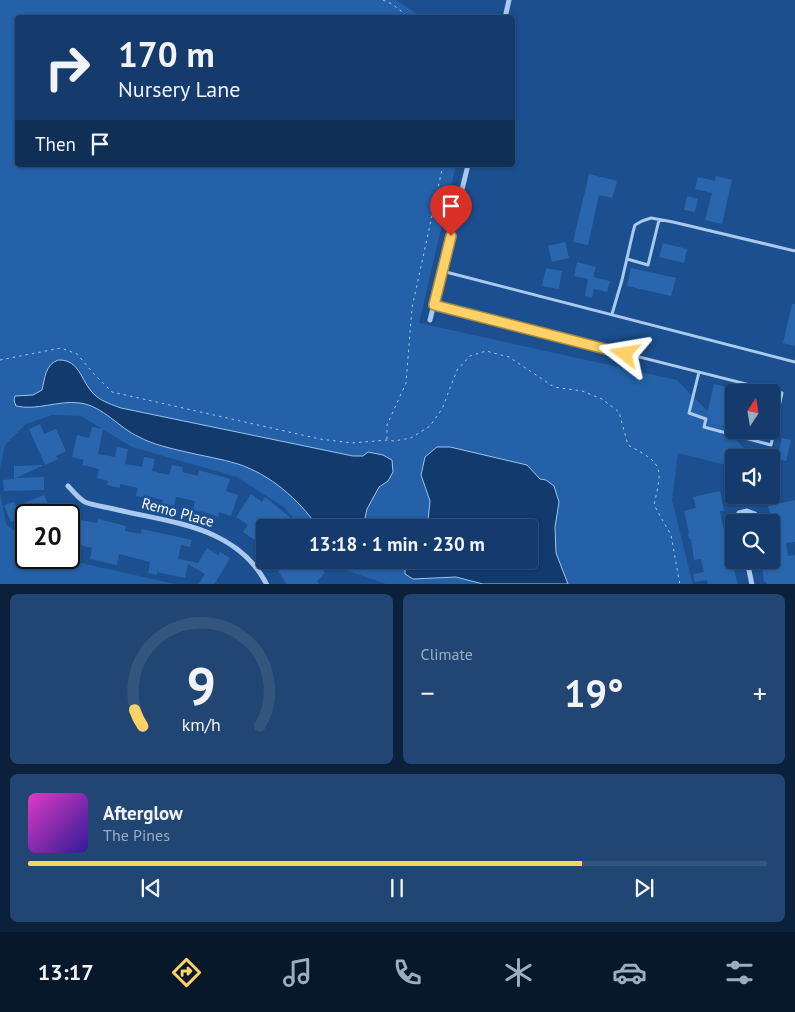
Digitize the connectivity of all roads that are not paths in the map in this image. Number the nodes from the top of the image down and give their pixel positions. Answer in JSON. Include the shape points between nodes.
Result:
{"nodes":[{"id":1,"x":509,"y":0,"type":"edge"},
{"id":2,"x":506,"y":15,"type":"edge"},
{"id":3,"x":468,"y":167,"type":"edge"},
{"id":4,"x":659,"y":220,"type":"junction"},
{"id":5,"x":795,"y":251,"type":"edge"},
{"id":6,"x":627,"y":259,"type":"junction"},
{"id":7,"x":442,"y":271,"type":"junction"},
{"id":8,"x":434,"y":305,"type":"junction"},
{"id":9,"x":612,"y":314,"type":"junction"},
{"id":10,"x":430,"y":320,"type":"dead end"},
{"id":11,"x":795,"y":362,"type":"edge"},
{"id":12,"x":699,"y":372,"type":"junction"},
{"id":13,"x":68,"y":486,"type":"dead end"},
{"id":14,"x":739,"y":514,"type":"edge"},
{"id":15,"x":755,"y":514,"type":"edge"},
{"id":16,"x":749,"y":569,"type":"edge"},
{"id":17,"x":267,"y":584,"type":"edge"},
{"id":18,"x":752,"y":584,"type":"edge"}],
"edges":[{"from":1,"to":2,"type":"street"},
{"from":3,"to":7,"type":"street"},
{"from":4,"to":5,"type":"lane"},
{"from":4,"to":6,"type":"lane","via":[[651,218],[635,225]]},
{"from":4,"to":6,"type":"lane","via":[[648,264]]},
{"from":6,"to":9,"type":"lane"},
{"from":7,"to":8,"type":"street"},
{"from":7,"to":9,"type":"lane"},
{"from":8,"to":10,"type":"street"},
{"from":8,"to":12,"type":"lane"},
{"from":9,"to":11,"type":"lane"},
{"from":12,"to":12,"type":"lane","via":[[782,393],[771,445],[704,427],[706,419],[689,413]]},
{"from":13,"to":17,"type":"street","name":"Remo Place","via":[[84,502],[202,530],[226,540],[245,555]]},
{"from":14,"to":15,"type":"street","via":[[747,511]]},
{"from":16,"to":18,"type":"street"}]}
